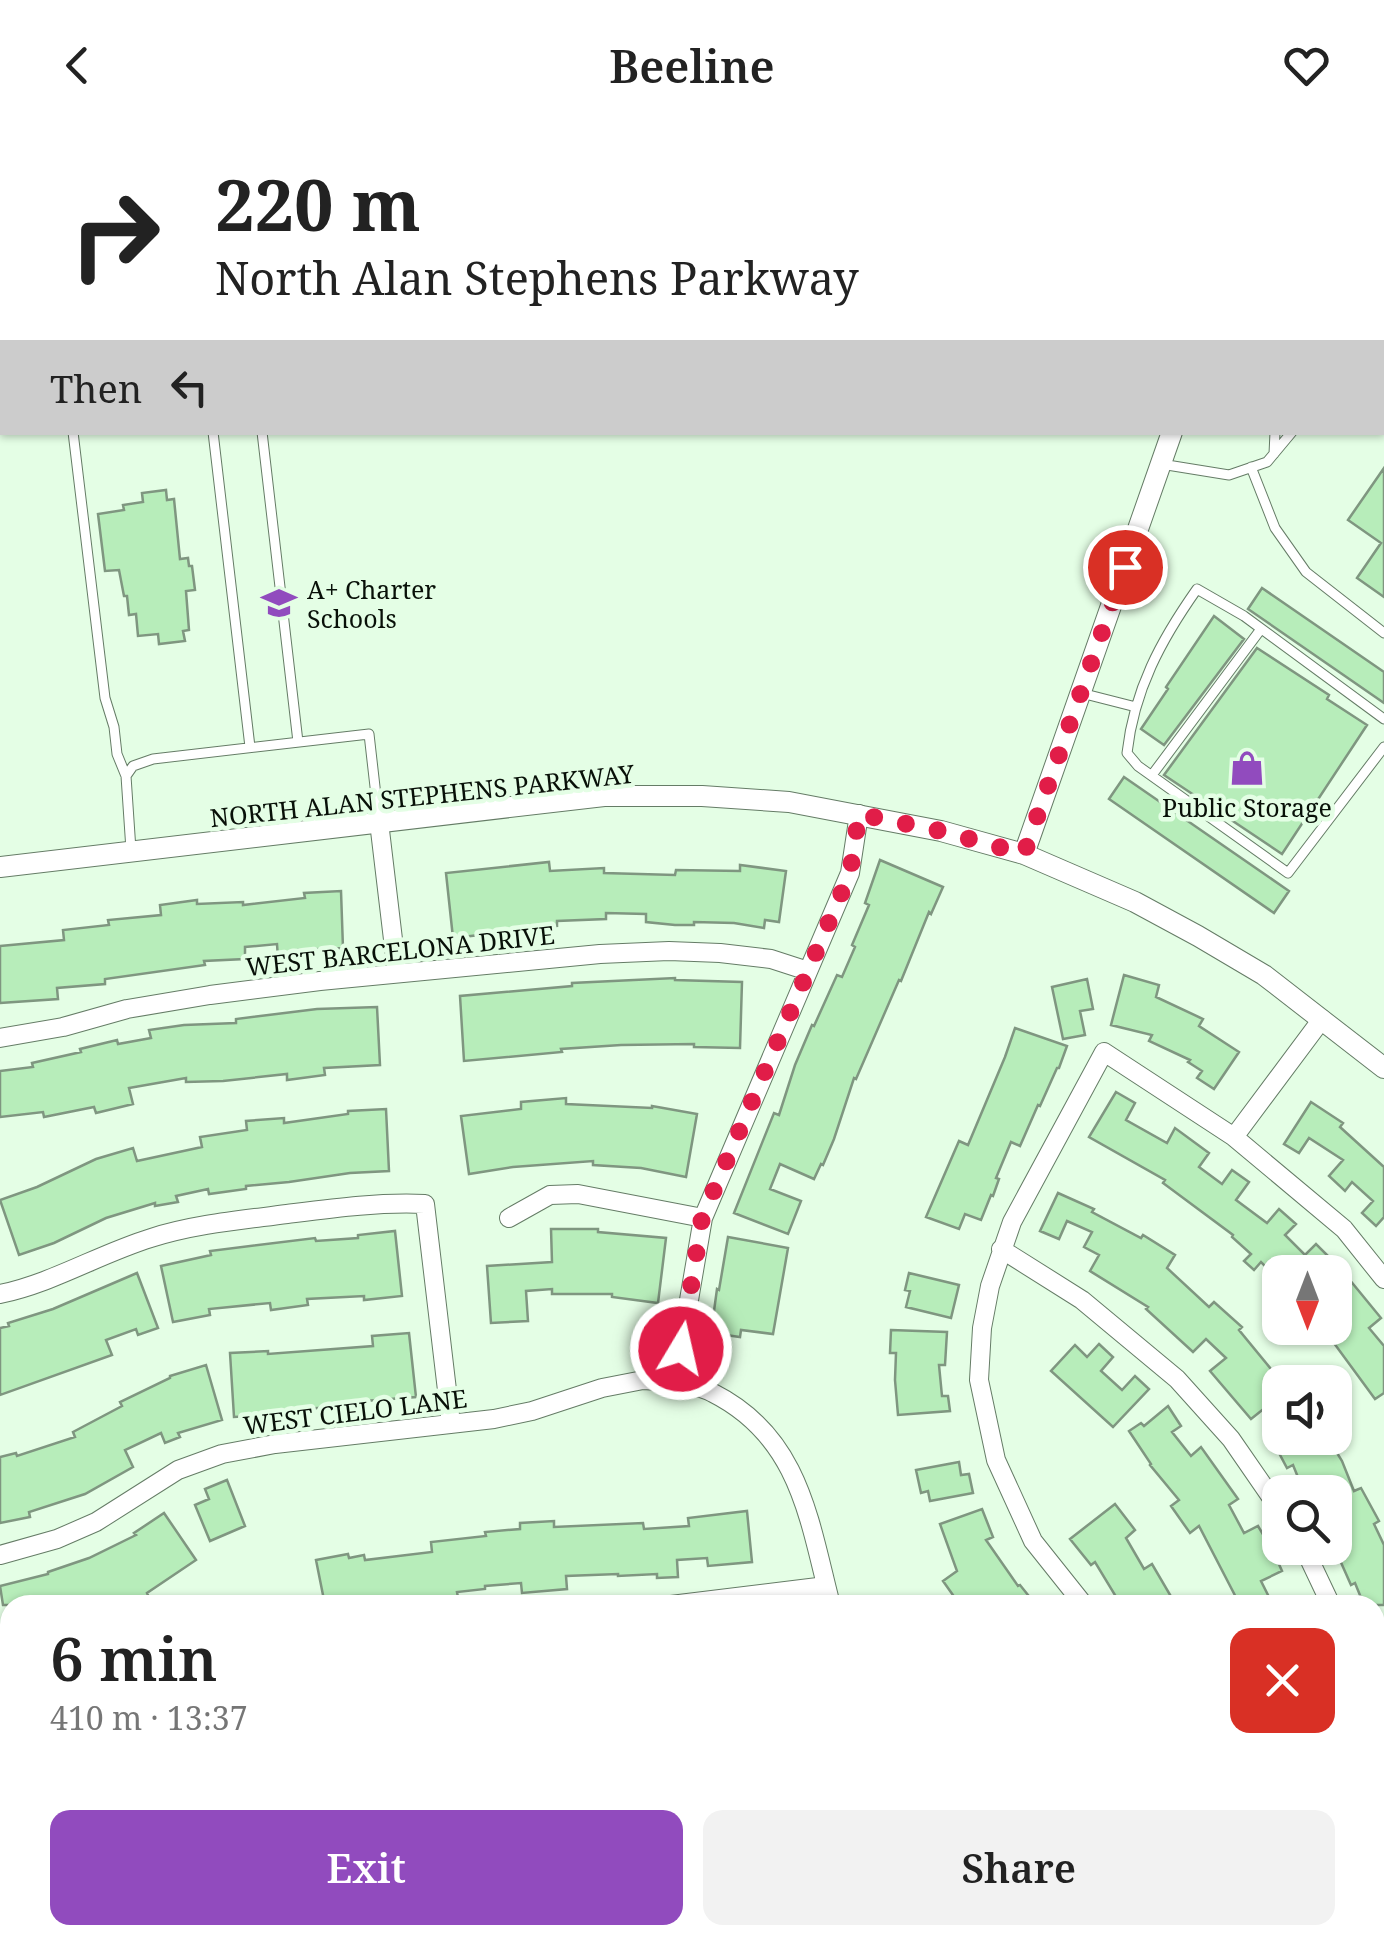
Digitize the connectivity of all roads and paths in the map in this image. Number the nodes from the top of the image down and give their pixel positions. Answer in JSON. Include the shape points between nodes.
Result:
{"nodes":[{"id":1,"x":73,"y":435,"type":"edge"},
{"id":2,"x":213,"y":435,"type":"edge"},
{"id":3,"x":262,"y":435,"type":"edge"},
{"id":4,"x":1171,"y":435,"type":"edge"},
{"id":5,"x":1275,"y":435,"type":"edge"},
{"id":6,"x":1290,"y":435,"type":"edge"},
{"id":7,"x":1274,"y":454,"type":"junction"},
{"id":8,"x":1161,"y":464,"type":"junction"},
{"id":9,"x":1251,"y":467,"type":"junction"},
{"id":10,"x":1262,"y":629,"type":"junction"},
{"id":11,"x":1384,"y":633,"type":"edge"},
{"id":12,"x":1081,"y":693,"type":"junction"},
{"id":13,"x":1136,"y":707,"type":"junction"},
{"id":14,"x":1384,"y":718,"type":"edge"},
{"id":15,"x":298,"y":742,"type":"junction"},
{"id":16,"x":1384,"y":746,"type":"edge"},
{"id":17,"x":250,"y":747,"type":"junction"},
{"id":18,"x":126,"y":776,"type":"junction"},
{"id":19,"x":1152,"y":776,"type":"junction"},
{"id":20,"x":859,"y":814,"type":"junction"},
{"id":21,"x":378,"y":822,"type":"junction"},
{"id":22,"x":132,"y":852,"type":"junction"},
{"id":23,"x":1024,"y":854,"type":"junction"},
{"id":24,"x":0,"y":867,"type":"edge"},
{"id":25,"x":808,"y":971,"type":"junction"},
{"id":26,"x":396,"y":973,"type":"junction"},
{"id":27,"x":1322,"y":1020,"type":"junction"},
{"id":28,"x":0,"y":1038,"type":"edge"},
{"id":29,"x":1384,"y":1068,"type":"edge"},
{"id":30,"x":1234,"y":1136,"type":"junction"},
{"id":31,"x":509,"y":1218,"type":"dead end"},
{"id":32,"x":702,"y":1218,"type":"junction"},
{"id":33,"x":1001,"y":1250,"type":"junction"},
{"id":34,"x":1384,"y":1278,"type":"edge"},
{"id":35,"x":0,"y":1294,"type":"edge"},
{"id":36,"x":676,"y":1382,"type":"junction"},
{"id":37,"x":452,"y":1424,"type":"junction"},
{"id":38,"x":1262,"y":1484,"type":"edge"},
{"id":39,"x":0,"y":1555,"type":"edge"},
{"id":40,"x":1312,"y":1565,"type":"edge"},
{"id":41,"x":826,"y":1586,"type":"junction"},
{"id":42,"x":753,"y":1595,"type":"edge"},
{"id":43,"x":828,"y":1595,"type":"edge"},
{"id":44,"x":1076,"y":1595,"type":"edge"},
{"id":45,"x":1326,"y":1595,"type":"edge"}],
"edges":[{"from":1,"to":18,"type":"lane","via":[[105,698]]},
{"from":2,"to":17,"type":"lane"},
{"from":3,"to":15,"type":"lane"},
{"from":4,"to":8,"type":"street"},
{"from":5,"to":7,"type":"lane"},
{"from":6,"to":7,"type":"lane"},
{"from":7,"to":9,"type":"lane"},
{"from":8,"to":9,"type":"lane","via":[[1228,475]]},
{"from":8,"to":12,"type":"street"},
{"from":9,"to":11,"type":"lane","via":[[1275,528],[1306,572]]},
{"from":10,"to":13,"type":"lane","via":[[1197,589],[1151,662]]},
{"from":10,"to":14,"type":"lane"},
{"from":10,"to":19,"type":"lane"},
{"from":12,"to":13,"type":"lane"},
{"from":12,"to":23,"type":"street"},
{"from":13,"to":19,"type":"lane","via":[[1126,753]]},
{"from":15,"to":17,"type":"lane"},
{"from":15,"to":21,"type":"lane","via":[[369,734]]},
{"from":16,"to":19,"type":"lane","via":[[1288,873]]},
{"from":17,"to":18,"type":"lane","via":[[153,759]]},
{"from":18,"to":22,"type":"lane"},
{"from":20,"to":21,"type":"street","name":"NORTH ALAN STEPHENS PARKWAY","via":[[788,802],[604,796]]},
{"from":20,"to":23,"type":"street","name":"NORTH ALAN STEPHENS PARKWAY"},
{"from":20,"to":25,"type":"street","via":[[850,873]]},
{"from":21,"to":22,"type":"street","name":"NORTH ALAN STEPHENS PARKWAY"},
{"from":21,"to":26,"type":"street"},
{"from":22,"to":24,"type":"street","name":"NORTH ALAN STEPHENS PARKWAY"},
{"from":23,"to":27,"type":"street","name":"NORTH ALAN STEPHENS PARKWAY","via":[[1198,936]]},
{"from":25,"to":26,"type":"street","name":"WEST BARCELONA DRIVE","via":[[720,952],[669,951]]},
{"from":25,"to":32,"type":"street"},
{"from":26,"to":28,"type":"street","name":"WEST BARCELONA DRIVE","via":[[210,995]]},
{"from":27,"to":29,"type":"street","name":"NORTH ALAN STEPHENS PARKWAY"},
{"from":27,"to":30,"type":"street"},
{"from":30,"to":33,"type":"street","via":[[1104,1052]]},
{"from":30,"to":34,"type":"street","via":[[1344,1229]]},
{"from":31,"to":32,"type":"street","via":[[550,1196],[578,1194]]},
{"from":32,"to":36,"type":"street"},
{"from":33,"to":38,"type":"street","via":[[1082,1300],[1177,1379]]},
{"from":33,"to":44,"type":"street","via":[[982,1328],[979,1380],[996,1460],[1033,1541]]},
{"from":35,"to":37,"type":"street","via":[[155,1236],[385,1202],[424,1204]]},
{"from":36,"to":37,"type":"street","name":"WEST CIELO LANE","via":[[643,1380],[532,1412]]},
{"from":36,"to":41,"type":"street","via":[[710,1391],[772,1437],[792,1470]]},
{"from":37,"to":39,"type":"street","name":"WEST CIELO LANE","via":[[222,1454],[178,1470],[96,1522]]},
{"from":40,"to":45,"type":"street"},
{"from":41,"to":42,"type":"street"},
{"from":41,"to":43,"type":"street"}]}
